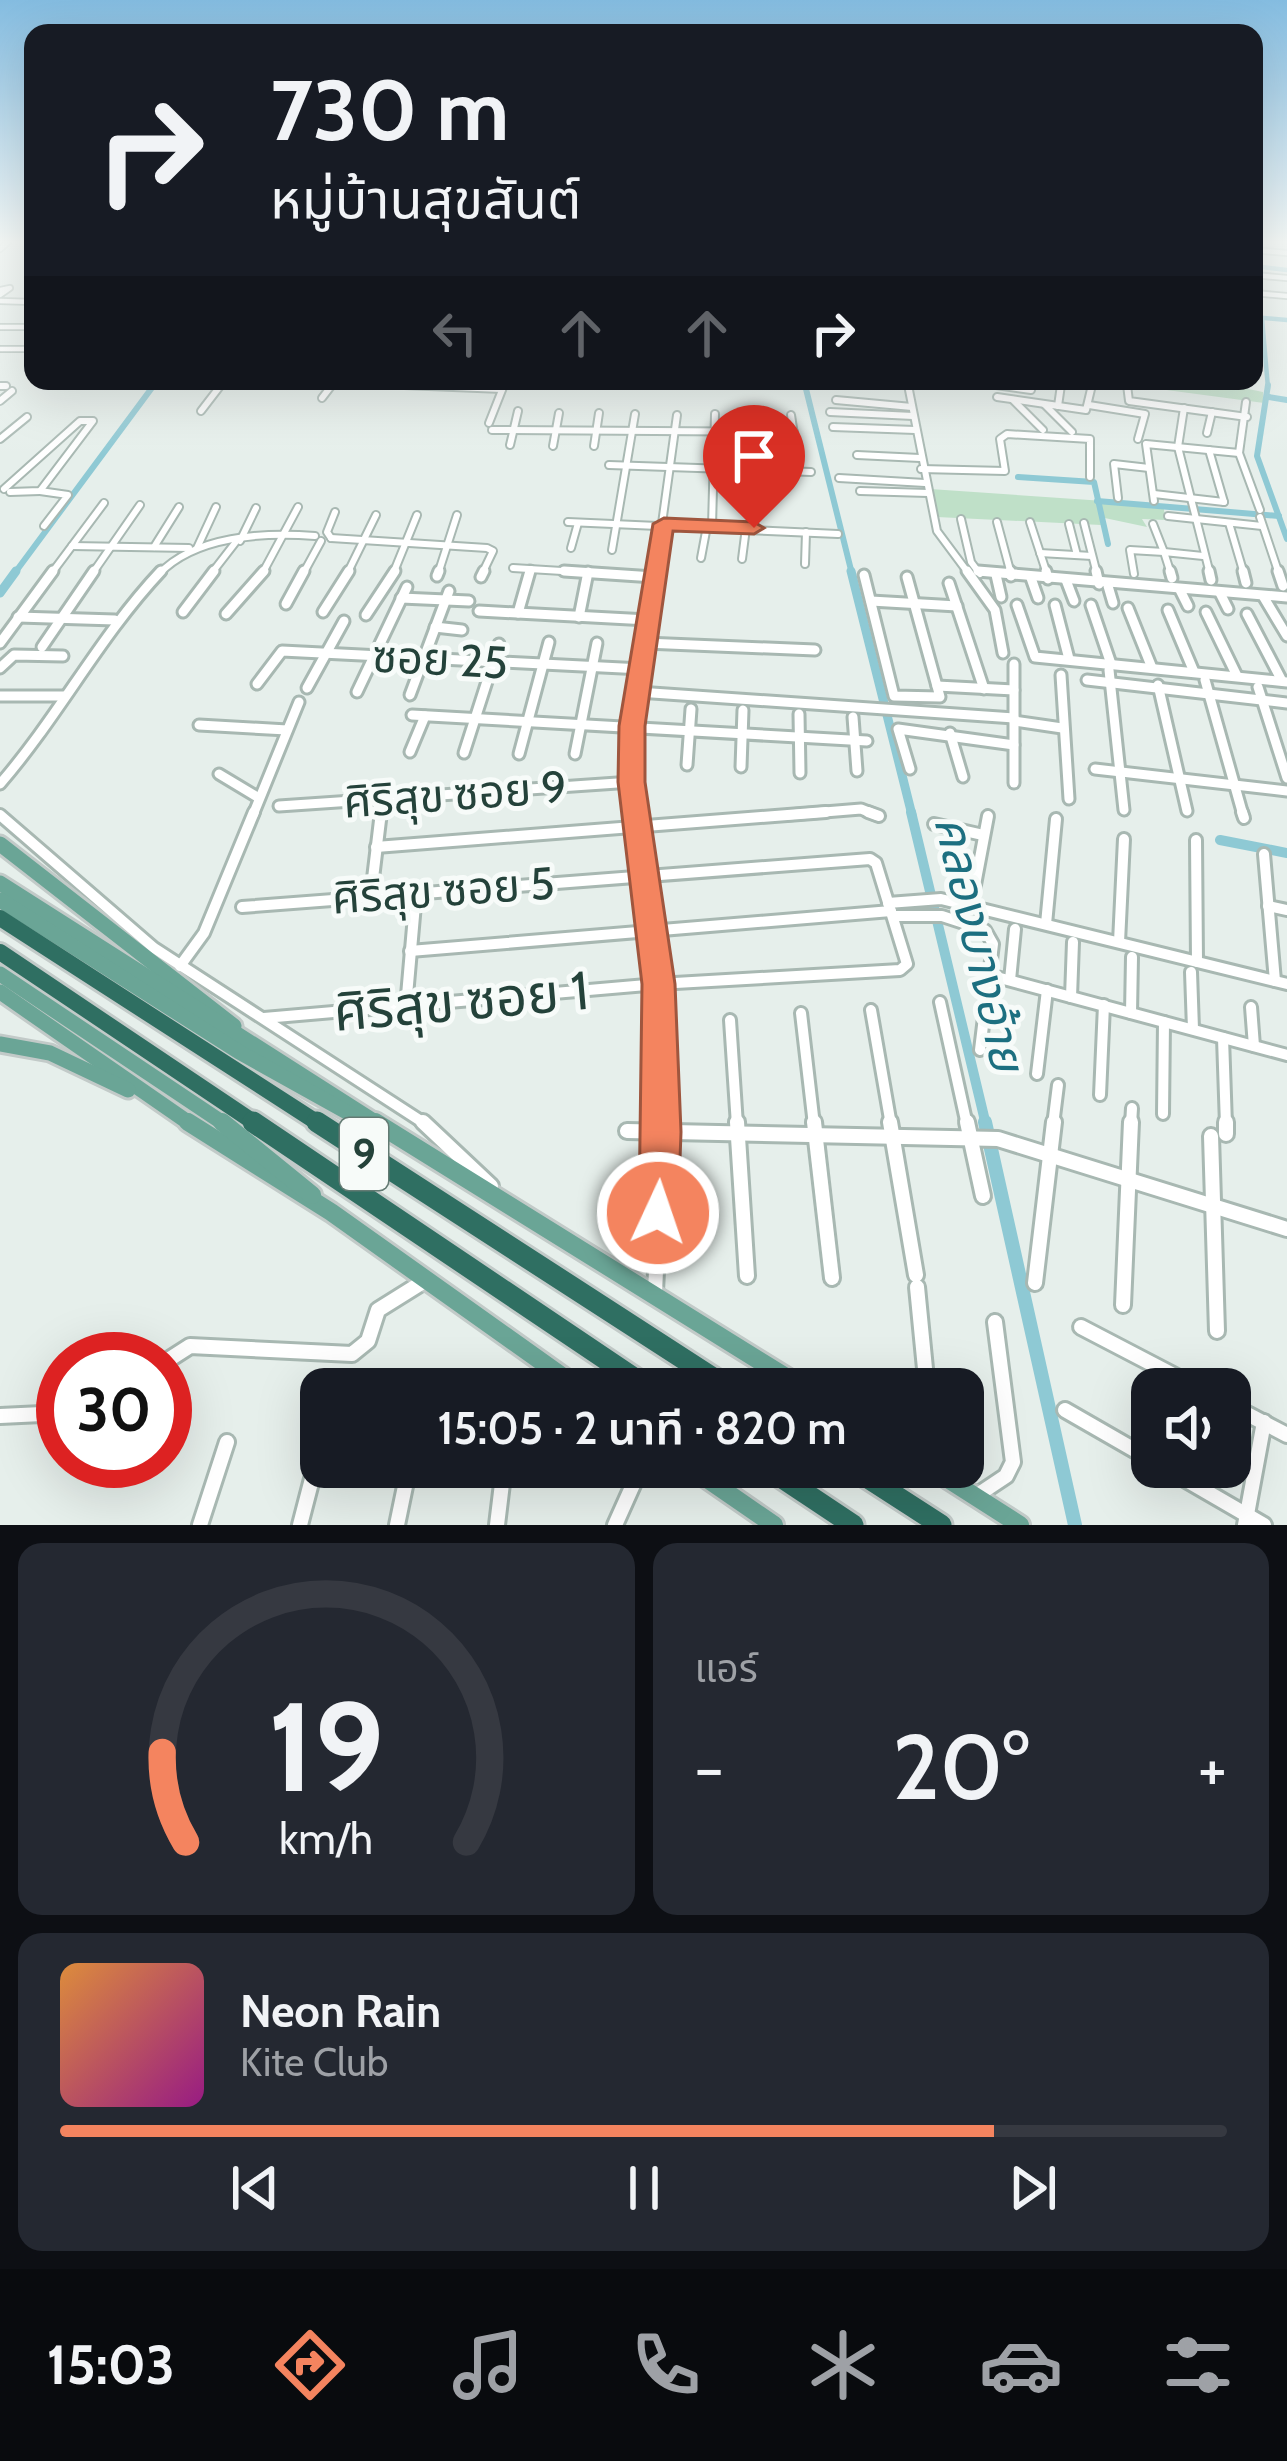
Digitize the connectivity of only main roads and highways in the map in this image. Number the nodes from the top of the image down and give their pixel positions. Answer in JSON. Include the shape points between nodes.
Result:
{"nodes":[{"id":1,"x":0,"y":844,"type":"edge"},
{"id":2,"x":0,"y":883,"type":"edge"},
{"id":3,"x":0,"y":900,"type":"edge"},
{"id":4,"x":0,"y":918,"type":"edge"},
{"id":5,"x":0,"y":952,"type":"edge"},
{"id":6,"x":0,"y":974,"type":"edge"},
{"id":7,"x":0,"y":992,"type":"edge"},
{"id":8,"x":0,"y":1044,"type":"edge"},
{"id":9,"x":241,"y":1044,"type":"junction"},
{"id":10,"x":167,"y":1109,"type":"junction"},
{"id":11,"x":331,"y":1212,"type":"junction"},
{"id":12,"x":550,"y":1368,"type":"edge"},
{"id":13,"x":619,"y":1368,"type":"edge"},
{"id":14,"x":697,"y":1368,"type":"edge"},
{"id":15,"x":772,"y":1368,"type":"edge"},
{"id":16,"x":720,"y":1488,"type":"edge"},
{"id":17,"x":798,"y":1488,"type":"edge"},
{"id":18,"x":884,"y":1488,"type":"edge"},
{"id":19,"x":962,"y":1488,"type":"edge"},
{"id":20,"x":1018,"y":1523,"type":"edge"},
{"id":21,"x":774,"y":1525,"type":"edge"},
{"id":22,"x":853,"y":1525,"type":"edge"},
{"id":23,"x":941,"y":1525,"type":"edge"}],
"edges":[{"from":1,"to":9,"type":"main road","via":[[219,1010]]},
{"from":2,"to":9,"type":"main road"},
{"from":3,"to":9,"type":"main road"},
{"from":4,"to":14,"type":"highway","number":"9"},
{"from":5,"to":13,"type":"highway","number":"9"},
{"from":6,"to":11,"type":"main road","via":[[260,1148]]},
{"from":7,"to":10,"type":"main road"},
{"from":8,"to":10,"type":"main road","via":[[50,1053]]},
{"from":9,"to":15,"type":"main road"},
{"from":10,"to":11,"type":"main road"},
{"from":11,"to":12,"type":"main road"},
{"from":16,"to":21,"type":"main road"},
{"from":17,"to":22,"type":"highway"},
{"from":18,"to":23,"type":"highway"},
{"from":19,"to":20,"type":"main road"}]}
